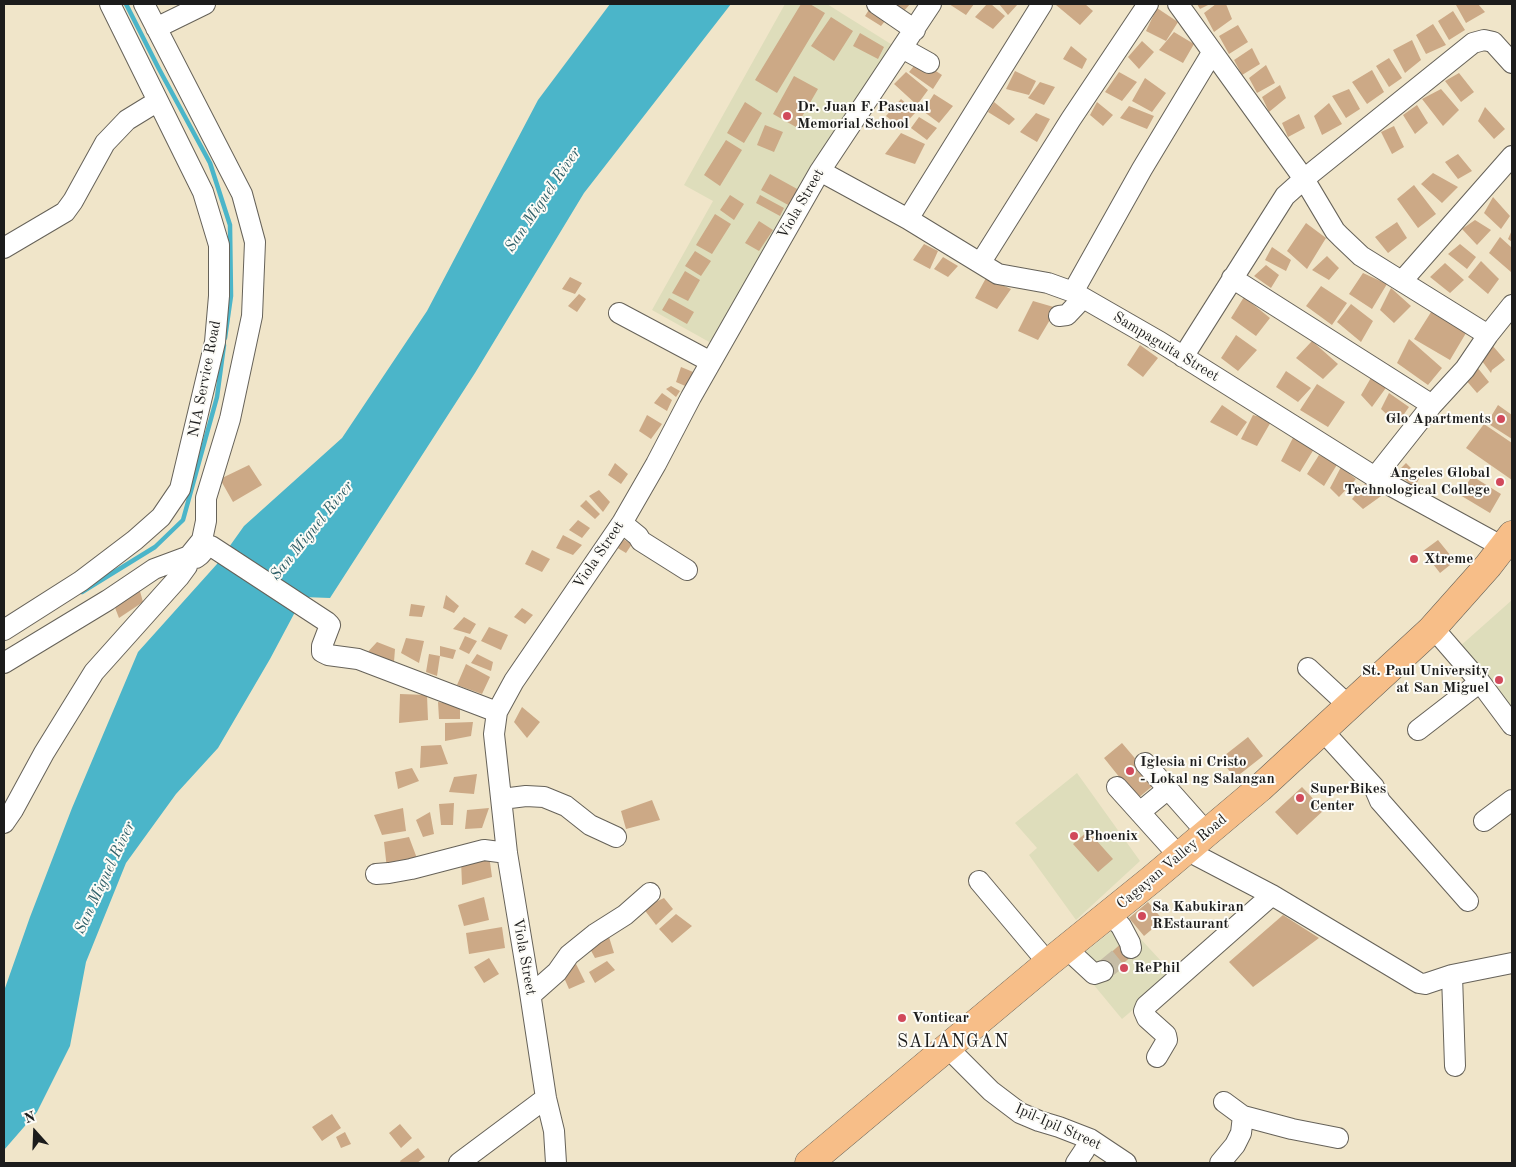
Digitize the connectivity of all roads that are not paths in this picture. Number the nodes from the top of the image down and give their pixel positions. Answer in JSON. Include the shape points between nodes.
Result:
{"nodes":[{"id":1,"x":110,"y":4,"type":"edge"},
{"id":2,"x":144,"y":4,"type":"edge"},
{"id":3,"x":205,"y":4,"type":"edge"},
{"id":4,"x":877,"y":4,"type":"edge"},
{"id":5,"x":931,"y":4,"type":"edge"},
{"id":6,"x":1042,"y":4,"type":"edge"},
{"id":7,"x":1148,"y":4,"type":"edge"},
{"id":8,"x":1178,"y":4,"type":"edge"},
{"id":9,"x":156,"y":28,"type":"junction"},
{"id":10,"x":915,"y":30,"type":"junction"},
{"id":11,"x":902,"y":48,"type":"junction"},
{"id":12,"x":1212,"y":53,"type":"junction"},
{"id":13,"x":929,"y":63,"type":"dead end"},
{"id":14,"x":1512,"y":63,"type":"edge"},
{"id":15,"x":158,"y":101,"type":"junction"},
{"id":16,"x":1512,"y":156,"type":"edge"},
{"id":17,"x":820,"y":171,"type":"junction"},
{"id":18,"x":1304,"y":179,"type":"junction"},
{"id":19,"x":908,"y":219,"type":"junction"},
{"id":20,"x":4,"y":248,"type":"edge"},
{"id":21,"x":981,"y":262,"type":"junction"},
{"id":22,"x":1232,"y":278,"type":"junction"},
{"id":23,"x":1402,"y":282,"type":"junction"},
{"id":24,"x":1078,"y":295,"type":"junction"},
{"id":25,"x":1512,"y":305,"type":"edge"},
{"id":26,"x":620,"y":313,"type":"dead end"},
{"id":27,"x":1059,"y":316,"type":"dead end"},
{"id":28,"x":1488,"y":335,"type":"junction"},
{"id":29,"x":1183,"y":356,"type":"junction"},
{"id":30,"x":711,"y":362,"type":"junction"},
{"id":31,"x":1432,"y":405,"type":"junction"},
{"id":32,"x":1375,"y":477,"type":"junction"},
{"id":33,"x":193,"y":494,"type":"junction"},
{"id":34,"x":622,"y":523,"type":"junction"},
{"id":35,"x":1508,"y":541,"type":"edge"},
{"id":36,"x":189,"y":556,"type":"junction"},
{"id":37,"x":687,"y":570,"type":"dead end"},
{"id":38,"x":4,"y":630,"type":"edge"},
{"id":39,"x":1431,"y":630,"type":"junction"},
{"id":40,"x":4,"y":662,"type":"edge"},
{"id":41,"x":1308,"y":668,"type":"dead end"},
{"id":42,"x":1480,"y":682,"type":"junction"},
{"id":43,"x":1350,"y":707,"type":"junction"},
{"id":44,"x":497,"y":712,"type":"junction"},
{"id":45,"x":1512,"y":725,"type":"edge"},
{"id":46,"x":1323,"y":730,"type":"junction"},
{"id":47,"x":1418,"y":730,"type":"dead end"},
{"id":48,"x":1146,"y":763,"type":"dead end"},
{"id":49,"x":1117,"y":787,"type":"dead end"},
{"id":50,"x":1168,"y":789,"type":"junction"},
{"id":51,"x":502,"y":799,"type":"junction"},
{"id":52,"x":1512,"y":800,"type":"edge"},
{"id":53,"x":1140,"y":812,"type":"junction"},
{"id":54,"x":1484,"y":821,"type":"dead end"},
{"id":55,"x":4,"y":823,"type":"edge"},
{"id":56,"x":1207,"y":833,"type":"junction"},
{"id":57,"x":616,"y":837,"type":"dead end"},
{"id":58,"x":506,"y":853,"type":"junction"},
{"id":59,"x":1182,"y":853,"type":"junction"},
{"id":60,"x":376,"y":874,"type":"dead end"},
{"id":61,"x":979,"y":881,"type":"dead end"},
{"id":62,"x":650,"y":893,"type":"dead end"},
{"id":63,"x":1272,"y":894,"type":"junction"},
{"id":64,"x":1468,"y":901,"type":"dead end"},
{"id":65,"x":1109,"y":914,"type":"junction"},
{"id":66,"x":1131,"y":948,"type":"dead end"},
{"id":67,"x":1058,"y":956,"type":"junction"},
{"id":68,"x":1512,"y":963,"type":"edge"},
{"id":69,"x":1103,"y":971,"type":"dead end"},
{"id":70,"x":1452,"y":975,"type":"junction"},
{"id":71,"x":531,"y":995,"type":"junction"},
{"id":72,"x":948,"y":1048,"type":"junction"},
{"id":73,"x":1157,"y":1057,"type":"dead end"},
{"id":74,"x":1456,"y":1066,"type":"dead end"},
{"id":75,"x":546,"y":1098,"type":"junction"},
{"id":76,"x":1224,"y":1102,"type":"dead end"},
{"id":77,"x":1243,"y":1116,"type":"junction"},
{"id":78,"x":1338,"y":1138,"type":"dead end"},
{"id":79,"x":1090,"y":1139,"type":"junction"},
{"id":80,"x":459,"y":1163,"type":"edge"},
{"id":81,"x":556,"y":1163,"type":"edge"},
{"id":82,"x":809,"y":1163,"type":"edge"},
{"id":83,"x":1076,"y":1163,"type":"edge"},
{"id":84,"x":1126,"y":1163,"type":"edge"},
{"id":85,"x":1220,"y":1163,"type":"edge"}],
"edges":[{"from":1,"to":15,"type":"street","name":"NIA Service Road"},
{"from":2,"to":9,"type":"street"},
{"from":3,"to":9,"type":"street"},
{"from":4,"to":10,"type":"street"},
{"from":5,"to":10,"type":"street","name":"Viola Street"},
{"from":6,"to":19,"type":"street"},
{"from":7,"to":21,"type":"street"},
{"from":8,"to":12,"type":"street"},
{"from":9,"to":33,"type":"street","via":[[242,194],[254,242],[252,316],[230,419]]},
{"from":10,"to":11,"type":"street","name":"Viola Street"},
{"from":11,"to":13,"type":"street"},
{"from":11,"to":17,"type":"street","name":"Viola Street"},
{"from":12,"to":18,"type":"street"},
{"from":12,"to":24,"type":"street","via":[[1142,169]]},
{"from":14,"to":18,"type":"street","via":[[1493,42],[1474,43]]},
{"from":15,"to":20,"type":"street","via":[[127,120],[105,143],[65,212]]},
{"from":15,"to":33,"type":"street","name":"NIA Service Road","via":[[204,192],[219,245],[220,296]]},
{"from":16,"to":23,"type":"street"},
{"from":17,"to":19,"type":"street","name":"Sampaguita Street"},
{"from":17,"to":30,"type":"street","name":"Viola Street"},
{"from":18,"to":22,"type":"street","via":[[1285,196]]},
{"from":18,"to":23,"type":"street","via":[[1340,237],[1361,256]]},
{"from":19,"to":21,"type":"street","name":"Sampaguita Street"},
{"from":21,"to":24,"type":"street","name":"Sampaguita Street","via":[[1004,276],[1048,283]]},
{"from":22,"to":29,"type":"street"},
{"from":22,"to":31,"type":"street"},
{"from":23,"to":28,"type":"street"},
{"from":24,"to":27,"type":"street","via":[[1067,315]]},
{"from":24,"to":29,"type":"street","name":"Sampaguita Street"},
{"from":25,"to":28,"type":"street"},
{"from":26,"to":30,"type":"street"},
{"from":28,"to":31,"type":"street","via":[[1465,368]]},
{"from":29,"to":32,"type":"street","name":"Sampaguita Street"},
{"from":30,"to":34,"type":"street","name":"Viola Street"},
{"from":31,"to":32,"type":"street"},
{"from":32,"to":35,"type":"street","name":"Sampaguita Street"},
{"from":33,"to":36,"type":"street","via":[[206,520],[202,540]]},
{"from":33,"to":38,"type":"street","name":"NIA Service Road","via":[[81,581]]},
{"from":34,"to":37,"type":"street","via":[[641,541]]},
{"from":34,"to":44,"type":"street","name":"Viola Street","via":[[514,681]]},
{"from":35,"to":39,"type":"highway","name":"Cagayan Valley Road"},
{"from":36,"to":40,"type":"street","via":[[154,569]]},
{"from":36,"to":44,"type":"street","via":[[196,558],[211,546],[327,622],[330,625],[322,652],[358,659]]},
{"from":36,"to":55,"type":"street","via":[[179,577],[94,672]]},
{"from":39,"to":42,"type":"street"},
{"from":39,"to":43,"type":"highway","name":"Cagayan Valley Road"},
{"from":41,"to":43,"type":"street"},
{"from":42,"to":45,"type":"street"},
{"from":42,"to":47,"type":"street"},
{"from":43,"to":46,"type":"highway","name":"Cagayan Valley Road"},
{"from":44,"to":51,"type":"street","name":"Viola Street","via":[[494,734]]},
{"from":46,"to":56,"type":"highway","name":"Cagayan Valley Road"},
{"from":46,"to":64,"type":"street"},
{"from":48,"to":50,"type":"street"},
{"from":49,"to":53,"type":"street"},
{"from":50,"to":53,"type":"street"},
{"from":50,"to":56,"type":"street"},
{"from":51,"to":57,"type":"street","via":[[544,798],[566,806],[590,825]]},
{"from":51,"to":58,"type":"street","name":"Viola Street"},
{"from":52,"to":54,"type":"street"},
{"from":53,"to":59,"type":"street"},
{"from":56,"to":59,"type":"highway","name":"Cagayan Valley Road"},
{"from":58,"to":60,"type":"street","via":[[484,850],[411,869]]},
{"from":58,"to":71,"type":"street","name":"Viola Street"},
{"from":59,"to":63,"type":"street"},
{"from":59,"to":65,"type":"highway","name":"Cagayan Valley Road"},
{"from":61,"to":67,"type":"street"},
{"from":62,"to":71,"type":"street","via":[[625,915],[595,934]]},
{"from":63,"to":70,"type":"street","via":[[1419,983]]},
{"from":63,"to":73,"type":"street","via":[[1146,1006],[1147,1018],[1166,1035],[1167,1040]]},
{"from":65,"to":66,"type":"street","via":[[1120,926]]},
{"from":65,"to":67,"type":"highway","name":"Cagayan Valley Road"},
{"from":67,"to":69,"type":"street","via":[[1094,974]]},
{"from":67,"to":72,"type":"highway","name":"Cagayan Valley Road"},
{"from":68,"to":70,"type":"street"},
{"from":70,"to":74,"type":"street"},
{"from":71,"to":75,"type":"street","name":"Viola Street"},
{"from":72,"to":79,"type":"street","name":"Ipil-Ipil Street","via":[[991,1091],[1020,1113]]},
{"from":72,"to":82,"type":"highway","name":"Cagayan Valley Road"},
{"from":75,"to":80,"type":"street"},
{"from":75,"to":81,"type":"street","name":"Viola Street","via":[[554,1132]]},
{"from":76,"to":77,"type":"street"},
{"from":77,"to":78,"type":"street"},
{"from":77,"to":85,"type":"street","via":[[1241,1133]]},
{"from":79,"to":83,"type":"street"},
{"from":79,"to":84,"type":"street","name":"Ipil-Ipil Street"}]}
